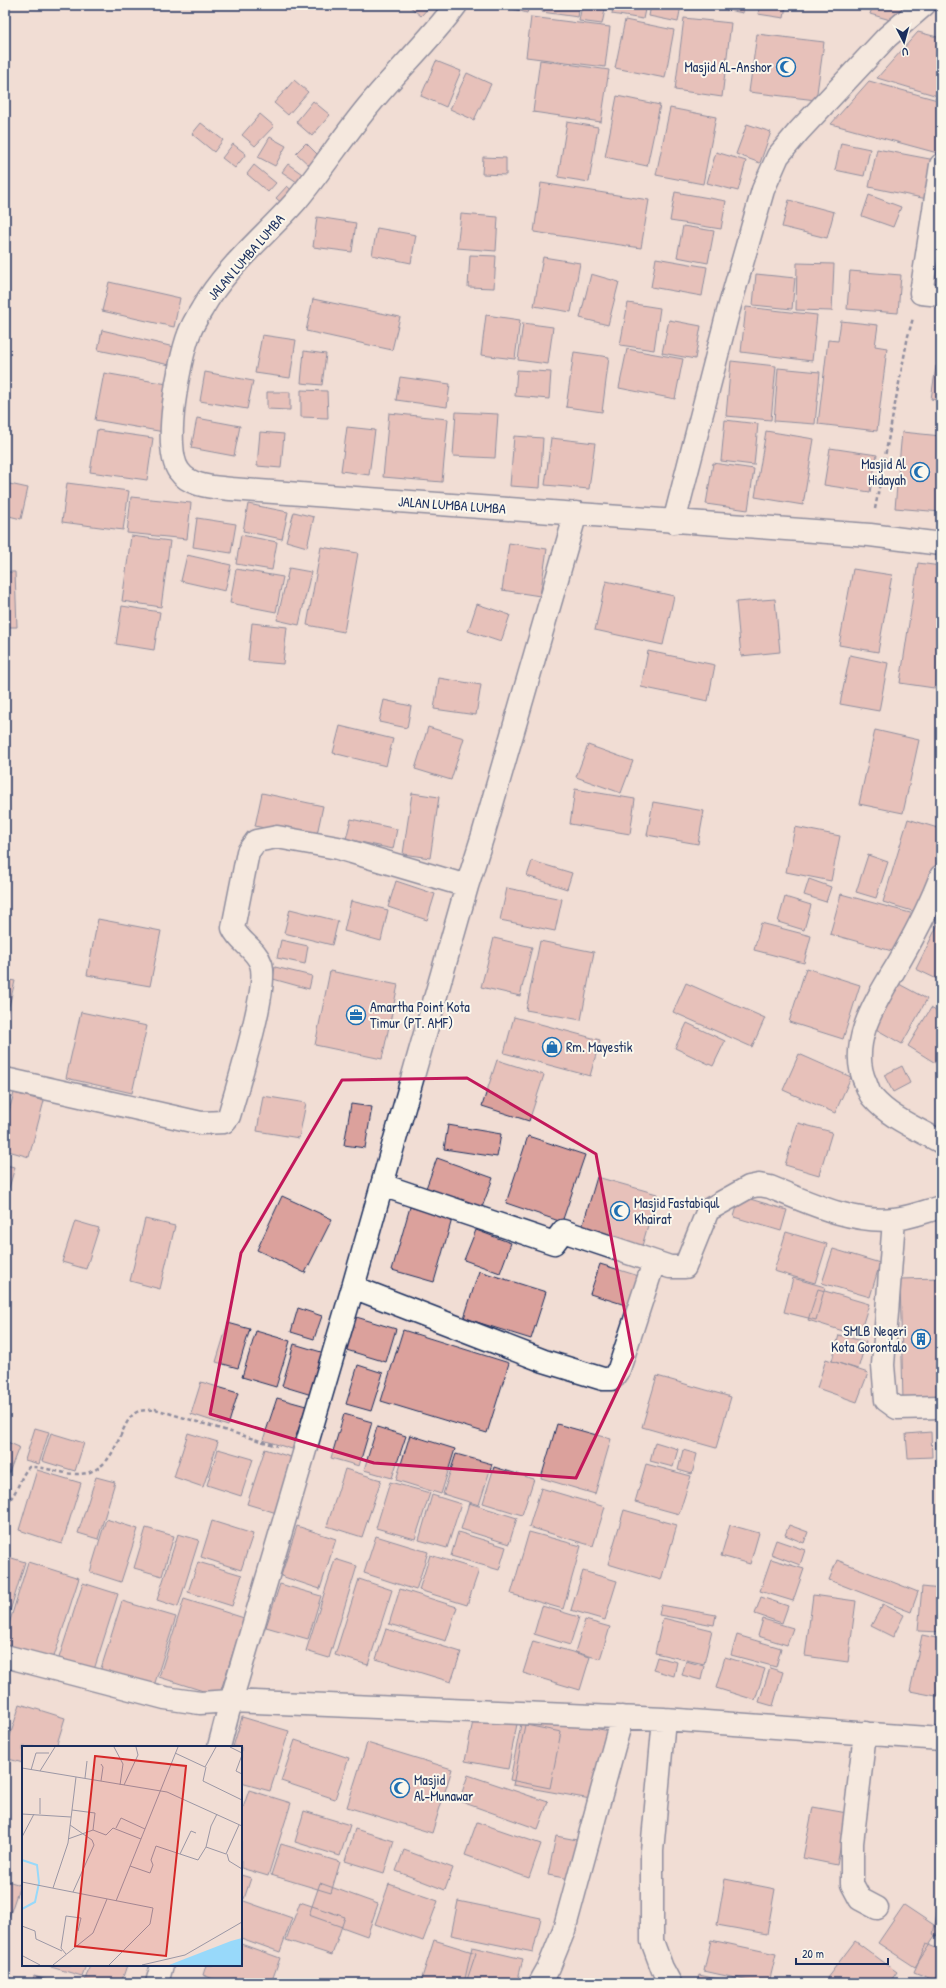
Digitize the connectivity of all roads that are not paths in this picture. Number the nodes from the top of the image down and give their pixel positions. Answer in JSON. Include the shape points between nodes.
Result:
{"nodes":[{"id":1,"x":456,"y":5,"type":"edge"},
{"id":2,"x":924,"y":5,"type":"edge"},
{"id":3,"x":941,"y":165,"type":"edge"},
{"id":4,"x":931,"y":294,"type":"edge"},
{"id":5,"x":576,"y":513,"type":"junction"},
{"id":6,"x":674,"y":522,"type":"junction"},
{"id":7,"x":941,"y":544,"type":"edge"},
{"id":8,"x":941,"y":876,"type":"edge"},
{"id":9,"x":467,"y":886,"type":"junction"},
{"id":10,"x":5,"y":1080,"type":"edge"},
{"id":11,"x":941,"y":1142,"type":"edge"},
{"id":12,"x":382,"y":1185,"type":"junction"},
{"id":13,"x":941,"y":1207,"type":"edge"},
{"id":14,"x":894,"y":1220,"type":"junction"},
{"id":15,"x":654,"y":1262,"type":"junction"},
{"id":16,"x":353,"y":1287,"type":"junction"},
{"id":17,"x":941,"y":1407,"type":"edge"},
{"id":18,"x":5,"y":1656,"type":"edge"},
{"id":19,"x":231,"y":1701,"type":"junction"},
{"id":20,"x":622,"y":1717,"type":"junction"},
{"id":21,"x":664,"y":1719,"type":"junction"},
{"id":22,"x":865,"y":1733,"type":"junction"},
{"id":23,"x":941,"y":1739,"type":"edge"},
{"id":24,"x":219,"y":1746,"type":"edge"},
{"id":25,"x":877,"y":1908,"type":"dead end"},
{"id":26,"x":162,"y":1966,"type":"edge"},
{"id":27,"x":157,"y":1983,"type":"edge"},
{"id":28,"x":540,"y":1983,"type":"edge"},
{"id":29,"x":670,"y":1983,"type":"edge"}],
"edges":[{"from":1,"to":5,"type":"street","name":"JALAN LUMBA LUMBA","via":[[370,104],[297,199],[216,286],[202,308],[189,333],[182,357],[171,435],[174,459],[179,471],[186,478],[204,486]]},
{"from":2,"to":6,"type":"street","via":[[887,37],[778,156],[763,190]]},
{"from":3,"to":4,"type":"street"},
{"from":5,"to":6,"type":"street","name":"JALAN LUMBA LUMBA"},
{"from":5,"to":9,"type":"street"},
{"from":6,"to":7,"type":"street","name":"JALAN LUMBA LUMBA","via":[[870,535]]},
{"from":8,"to":11,"type":"street","via":[[903,955],[873,1008],[862,1042],[859,1064],[871,1097],[887,1111]]},
{"from":9,"to":10,"type":"street","via":[[338,848],[277,837],[256,841],[248,852],[233,928],[236,936],[258,958],[262,970],[257,1010],[229,1116],[224,1122],[201,1123]]},
{"from":9,"to":12,"type":"street"},
{"from":12,"to":15,"type":"street","via":[[554,1243],[563,1231]]},
{"from":12,"to":16,"type":"street"},
{"from":13,"to":14,"type":"street"},
{"from":14,"to":15,"type":"street","via":[[839,1213],[759,1185],[749,1187],[708,1210],[686,1267],[670,1267]]},
{"from":14,"to":17,"type":"street","via":[[883,1365],[886,1400],[897,1408]]},
{"from":15,"to":16,"type":"street","via":[[619,1369],[612,1379],[604,1379],[544,1361]]},
{"from":16,"to":19,"type":"street"},
{"from":18,"to":19,"type":"street","via":[[165,1698],[200,1703]]},
{"from":19,"to":20,"type":"street"},
{"from":19,"to":24,"type":"street"},
{"from":20,"to":21,"type":"street"},
{"from":20,"to":28,"type":"street","via":[[564,1930]]},
{"from":21,"to":22,"type":"street"},
{"from":21,"to":29,"type":"street","via":[[652,1851],[652,1941]]},
{"from":22,"to":23,"type":"street"},
{"from":22,"to":25,"type":"street","via":[[852,1843],[852,1884],[860,1899]]},
{"from":26,"to":27,"type":"street"}]}
